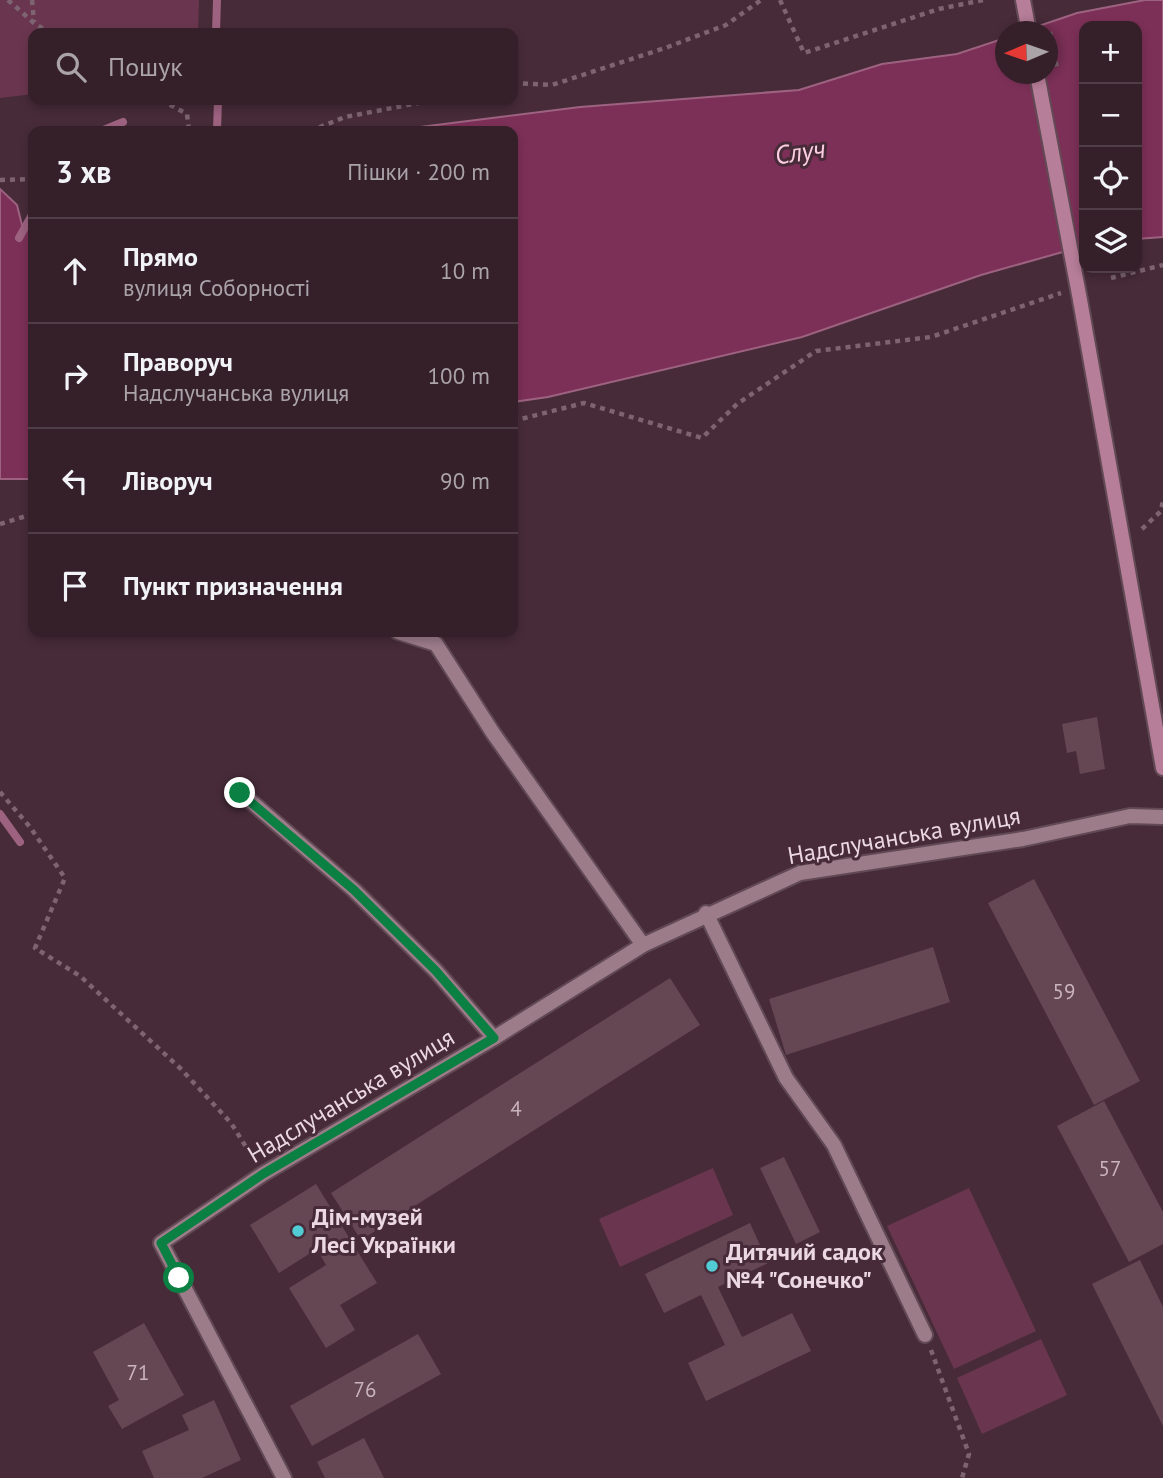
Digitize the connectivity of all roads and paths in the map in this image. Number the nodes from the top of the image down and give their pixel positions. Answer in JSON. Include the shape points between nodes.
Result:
{"nodes":[{"id":1,"x":8,"y":0,"type":"edge"},
{"id":2,"x":32,"y":0,"type":"edge"},
{"id":3,"x":761,"y":0,"type":"edge"},
{"id":4,"x":780,"y":0,"type":"edge"},
{"id":5,"x":983,"y":0,"type":"edge"},
{"id":6,"x":1023,"y":0,"type":"edge"},
{"id":7,"x":1027,"y":21,"type":"edge"},
{"id":8,"x":34,"y":23,"type":"junction"},
{"id":9,"x":42,"y":28,"type":"edge"},
{"id":10,"x":518,"y":83,"type":"edge"},
{"id":11,"x":1039,"y":84,"type":"edge"},
{"id":12,"x":170,"y":105,"type":"edge"},
{"id":13,"x":408,"y":105,"type":"edge"},
{"id":14,"x":188,"y":126,"type":"edge"},
{"id":15,"x":322,"y":126,"type":"edge"},
{"id":16,"x":28,"y":179,"type":"edge"},
{"id":17,"x":0,"y":180,"type":"edge"},
{"id":18,"x":1163,"y":265,"type":"edge"},
{"id":19,"x":1111,"y":278,"type":"dead end"},
{"id":20,"x":1076,"y":295,"type":"junction"},
{"id":21,"x":518,"y":420,"type":"edge"},
{"id":22,"x":1163,"y":500,"type":"edge"},
{"id":23,"x":28,"y":516,"type":"edge"},
{"id":24,"x":0,"y":524,"type":"edge"},
{"id":25,"x":1142,"y":529,"type":"dead end"},
{"id":26,"x":414,"y":637,"type":"edge"},
{"id":27,"x":1163,"y":768,"type":"edge"},
{"id":28,"x":0,"y":792,"type":"edge"},
{"id":29,"x":240,"y":793,"type":"dead end"},
{"id":30,"x":1163,"y":817,"type":"edge"},
{"id":31,"x":706,"y":913,"type":"junction"},
{"id":32,"x":643,"y":945,"type":"junction"},
{"id":33,"x":494,"y":1038,"type":"junction"},
{"id":34,"x":263,"y":1174,"type":"junction"},
{"id":35,"x":925,"y":1335,"type":"joint"},
{"id":36,"x":284,"y":1478,"type":"edge"},
{"id":37,"x":962,"y":1478,"type":"edge"}],
"edges":[{"from":1,"to":8,"type":"path"},
{"from":2,"to":8,"type":"path"},
{"from":3,"to":10,"type":"path","via":[[726,25],[664,48],[552,85]]},
{"from":4,"to":5,"type":"path","via":[[804,53],[939,9]]},
{"from":6,"to":7,"type":"main road"},
{"from":8,"to":9,"type":"path"},
{"from":11,"to":20,"type":"main road","bridge":true},
{"from":12,"to":14,"type":"path","via":[[187,114]]},
{"from":13,"to":15,"type":"path"},
{"from":16,"to":17,"type":"path"},
{"from":18,"to":19,"type":"path"},
{"from":20,"to":21,"type":"path","via":[[931,337],[816,351],[737,404],[702,438],[584,403]]},
{"from":20,"to":27,"type":"main road"},
{"from":22,"to":25,"type":"path","via":[[1161,511]]},
{"from":23,"to":24,"type":"path"},
{"from":26,"to":32,"type":"street","via":[[436,644]]},
{"from":28,"to":34,"type":"path","via":[[65,878],[35,948],[80,976],[181,1069],[231,1123]]},
{"from":29,"to":33,"type":"street","via":[[354,890],[436,971]]},
{"from":30,"to":31,"type":"street","name":"Надслучанська вулиця","via":[[1130,816],[1023,839],[800,873]]},
{"from":31,"to":32,"type":"street","name":"Надслучанська вулиця"},
{"from":31,"to":35,"type":"street","via":[[786,1078],[835,1145]]},
{"from":32,"to":33,"type":"street","name":"Надслучанська вулиця"},
{"from":33,"to":34,"type":"street","name":"Надслучанська вулиця"},
{"from":34,"to":36,"type":"street","name":"Надслучанська вулиця","via":[[161,1243]]},
{"from":35,"to":37,"type":"path","via":[[969,1454]]}]}
